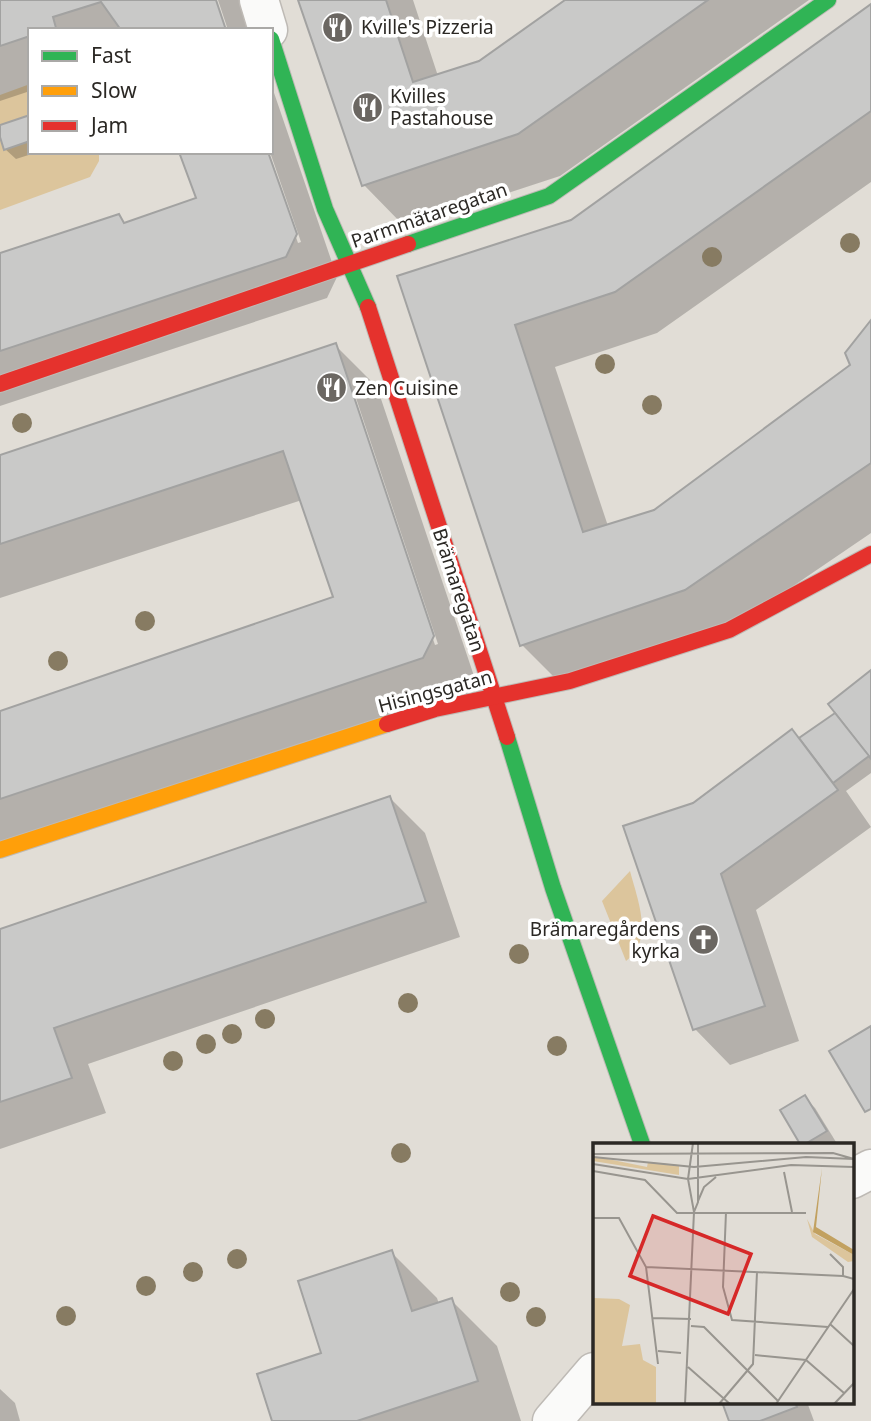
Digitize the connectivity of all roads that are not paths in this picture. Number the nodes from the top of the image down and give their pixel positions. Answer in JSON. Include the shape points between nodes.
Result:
{"nodes":[{"id":1,"x":259,"y":0,"type":"edge"},
{"id":2,"x":828,"y":0,"type":"edge"},
{"id":3,"x":267,"y":28,"type":"edge"},
{"id":4,"x":273,"y":45,"type":"edge"},
{"id":5,"x":348,"y":265,"type":"junction"},
{"id":6,"x":0,"y":384,"type":"edge"},
{"id":7,"x":871,"y":554,"type":"edge"},
{"id":8,"x":493,"y":696,"type":"junction"},
{"id":9,"x":0,"y":850,"type":"edge"},
{"id":10,"x":642,"y":1143,"type":"edge"},
{"id":11,"x":871,"y":1169,"type":"edge"},
{"id":12,"x":854,"y":1179,"type":"edge"},
{"id":13,"x":593,"y":1372,"type":"edge"},
{"id":14,"x":552,"y":1421,"type":"edge"}],
"edges":[{"from":1,"to":3,"type":"street"},
{"from":2,"to":5,"type":"street","name":"Parmmätaregatan","via":[[549,195]]},
{"from":4,"to":5,"type":"street","name":"Brämaregatan","via":[[325,209]]},
{"from":5,"to":6,"type":"street","name":"Parmmätaregatan"},
{"from":5,"to":8,"type":"street","name":"Brämaregatan","via":[[371,314]]},
{"from":7,"to":8,"type":"street","name":"Hisingsgatan","via":[[729,629],[570,681]]},
{"from":8,"to":9,"type":"street","name":"Hisingsgatan","via":[[435,709]]},
{"from":8,"to":10,"type":"street","name":"Brämaregatan","via":[[553,888]]},
{"from":11,"to":12,"type":"street"},
{"from":13,"to":14,"type":"street"}]}
